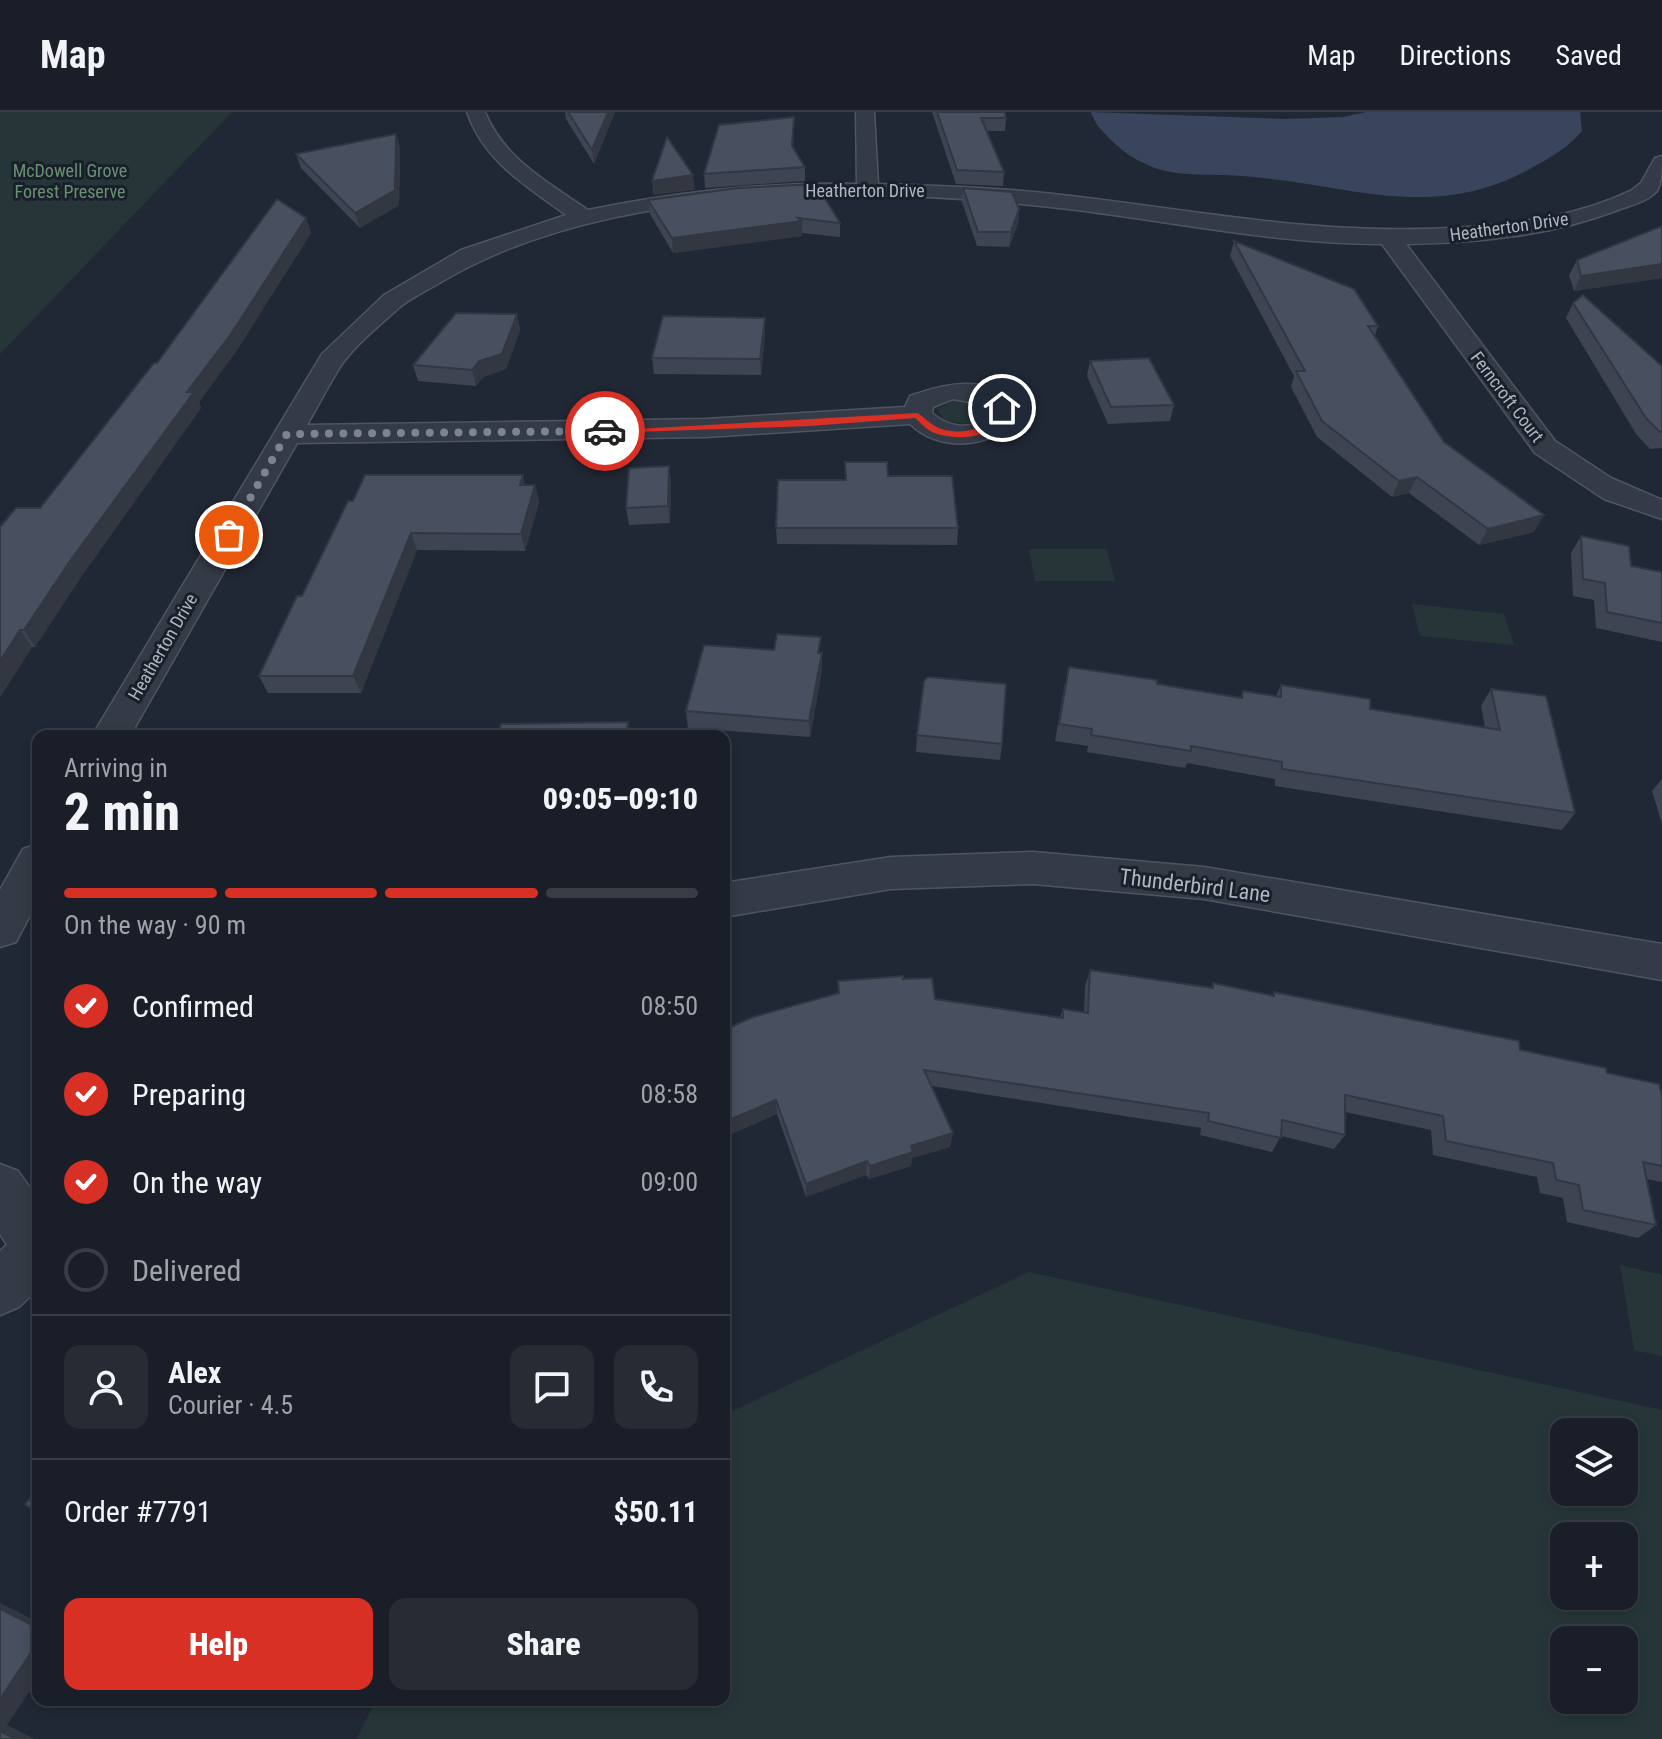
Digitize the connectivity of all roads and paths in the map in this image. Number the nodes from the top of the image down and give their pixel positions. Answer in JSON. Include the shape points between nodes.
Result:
{"nodes":[{"id":1,"x":476,"y":112,"type":"edge"},
{"id":2,"x":865,"y":112,"type":"edge"},
{"id":3,"x":1662,"y":162,"type":"edge"},
{"id":4,"x":1655,"y":188,"type":"edge"},
{"id":5,"x":868,"y":189,"type":"junction"},
{"id":6,"x":583,"y":217,"type":"junction"},
{"id":7,"x":1390,"y":239,"type":"junction"},
{"id":8,"x":917,"y":415,"type":"dead end"},
{"id":9,"x":287,"y":434,"type":"junction"},
{"id":10,"x":1662,"y":510,"type":"edge"},
{"id":11,"x":114,"y":730,"type":"edge"},
{"id":12,"x":32,"y":871,"type":"edge"},
{"id":13,"x":730,"y":899,"type":"edge"},
{"id":14,"x":0,"y":930,"type":"edge"},
{"id":15,"x":1662,"y":962,"type":"edge"},
{"id":16,"x":0,"y":1188,"type":"edge"},
{"id":17,"x":32,"y":1236,"type":"edge"},
{"id":18,"x":32,"y":1258,"type":"edge"},
{"id":19,"x":0,"y":1288,"type":"edge"}],
"edges":[{"from":1,"to":6,"type":"street","via":[[489,140],[506,158]]},
{"from":2,"to":5,"type":"street"},
{"from":3,"to":4,"type":"street","name":"Heatherton Drive"},
{"from":4,"to":7,"type":"street","name":"Heatherton Drive","via":[[1558,222]]},
{"from":5,"to":6,"type":"street","name":"Heatherton Drive","via":[[714,197]]},
{"from":5,"to":7,"type":"street","name":"Heatherton Drive","via":[[1020,197],[1269,231]]},
{"from":6,"to":9,"type":"street","name":"Heatherton Drive","via":[[466,256],[392,299],[341,347]]},
{"from":7,"to":10,"type":"street","name":"Ferncroft Court","via":[[1545,447],[1609,490]]},
{"from":8,"to":9,"type":"street","via":[[690,429]]},
{"from":9,"to":11,"type":"street","name":"Heatherton Drive"},
{"from":12,"to":14,"type":"street"},
{"from":13,"to":15,"type":"street","name":"Thunderbird Lane","via":[[891,873],[1033,868],[1204,883]]},
{"from":16,"to":17,"type":"street"},
{"from":18,"to":19,"type":"street"}]}
